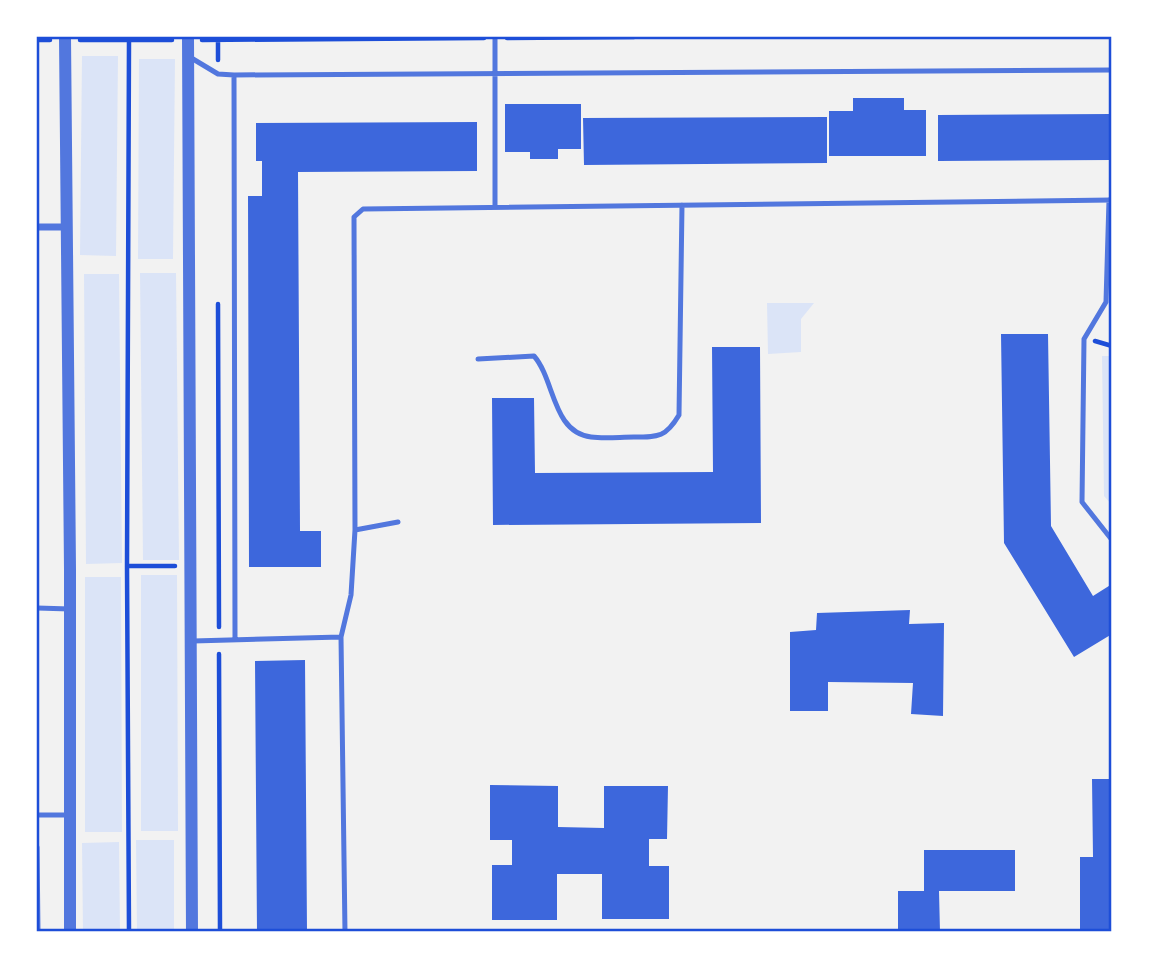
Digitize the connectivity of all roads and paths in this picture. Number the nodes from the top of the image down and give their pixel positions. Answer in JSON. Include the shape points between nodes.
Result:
{"nodes":[{"id":1,"x":495,"y":37,"type":"edge"},
{"id":2,"x":634,"y":37,"type":"edge"},
{"id":3,"x":188,"y":38,"type":"edge"},
{"id":4,"x":262,"y":38,"type":"edge"},
{"id":5,"x":65,"y":39,"type":"edge"},
{"id":6,"x":37,"y":40,"type":"edge"},
{"id":7,"x":129,"y":40,"type":"junction"},
{"id":8,"x":188,"y":56,"type":"junction"},
{"id":9,"x":1112,"y":70,"type":"edge"},
{"id":10,"x":234,"y":75,"type":"junction"},
{"id":11,"x":494,"y":75,"type":"junction"},
{"id":12,"x":1110,"y":200,"type":"edge"},
{"id":13,"x":682,"y":205,"type":"junction"},
{"id":14,"x":495,"y":206,"type":"junction"},
{"id":15,"x":37,"y":227,"type":"edge"},
{"id":16,"x":67,"y":227,"type":"junction"},
{"id":17,"x":478,"y":359,"type":"dead end"},
{"id":18,"x":398,"y":522,"type":"dead end"},
{"id":19,"x":355,"y":530,"type":"junction"},
{"id":20,"x":1112,"y":540,"type":"edge"},
{"id":21,"x":37,"y":608,"type":"edge"},
{"id":22,"x":70,"y":609,"type":"junction"},
{"id":23,"x":341,"y":637,"type":"junction"},
{"id":24,"x":190,"y":640,"type":"junction"},
{"id":25,"x":235,"y":640,"type":"junction"},
{"id":26,"x":37,"y":815,"type":"edge"},
{"id":27,"x":71,"y":815,"type":"junction"},
{"id":28,"x":37,"y":846,"type":"edge"},
{"id":29,"x":38,"y":932,"type":"edge"},
{"id":30,"x":70,"y":932,"type":"edge"},
{"id":31,"x":129,"y":932,"type":"edge"},
{"id":32,"x":192,"y":932,"type":"edge"},
{"id":33,"x":345,"y":932,"type":"edge"}],
"edges":[{"from":1,"to":2,"type":"path"},
{"from":1,"to":4,"type":"path"},
{"from":1,"to":11,"type":"lane"},
{"from":3,"to":4,"type":"path"},
{"from":3,"to":7,"type":"path"},
{"from":3,"to":8,"type":"street"},
{"from":5,"to":6,"type":"path"},
{"from":5,"to":7,"type":"path"},
{"from":5,"to":16,"type":"street"},
{"from":7,"to":31,"type":"path"},
{"from":8,"to":10,"type":"lane","via":[[218,74]]},
{"from":8,"to":24,"type":"street"},
{"from":9,"to":11,"type":"lane"},
{"from":10,"to":11,"type":"lane"},
{"from":10,"to":25,"type":"lane"},
{"from":11,"to":14,"type":"lane"},
{"from":12,"to":13,"type":"lane"},
{"from":12,"to":20,"type":"lane","via":[[1106,303],[1084,339],[1082,502]]},
{"from":13,"to":14,"type":"lane"},
{"from":13,"to":17,"type":"lane","via":[[679,415],[670,430],[653,437],[589,437],[561,417],[543,367],[534,356]]},
{"from":14,"to":19,"type":"lane","via":[[363,209],[354,217]]},
{"from":15,"to":16,"type":"street"},
{"from":16,"to":22,"type":"street"},
{"from":18,"to":19,"type":"lane"},
{"from":19,"to":23,"type":"lane","via":[[351,595]]},
{"from":21,"to":22,"type":"lane"},
{"from":22,"to":27,"type":"street"},
{"from":23,"to":25,"type":"lane"},
{"from":23,"to":33,"type":"lane"},
{"from":24,"to":25,"type":"lane"},
{"from":24,"to":32,"type":"street"},
{"from":26,"to":27,"type":"lane"},
{"from":27,"to":30,"type":"street"},
{"from":28,"to":29,"type":"lane"}]}
